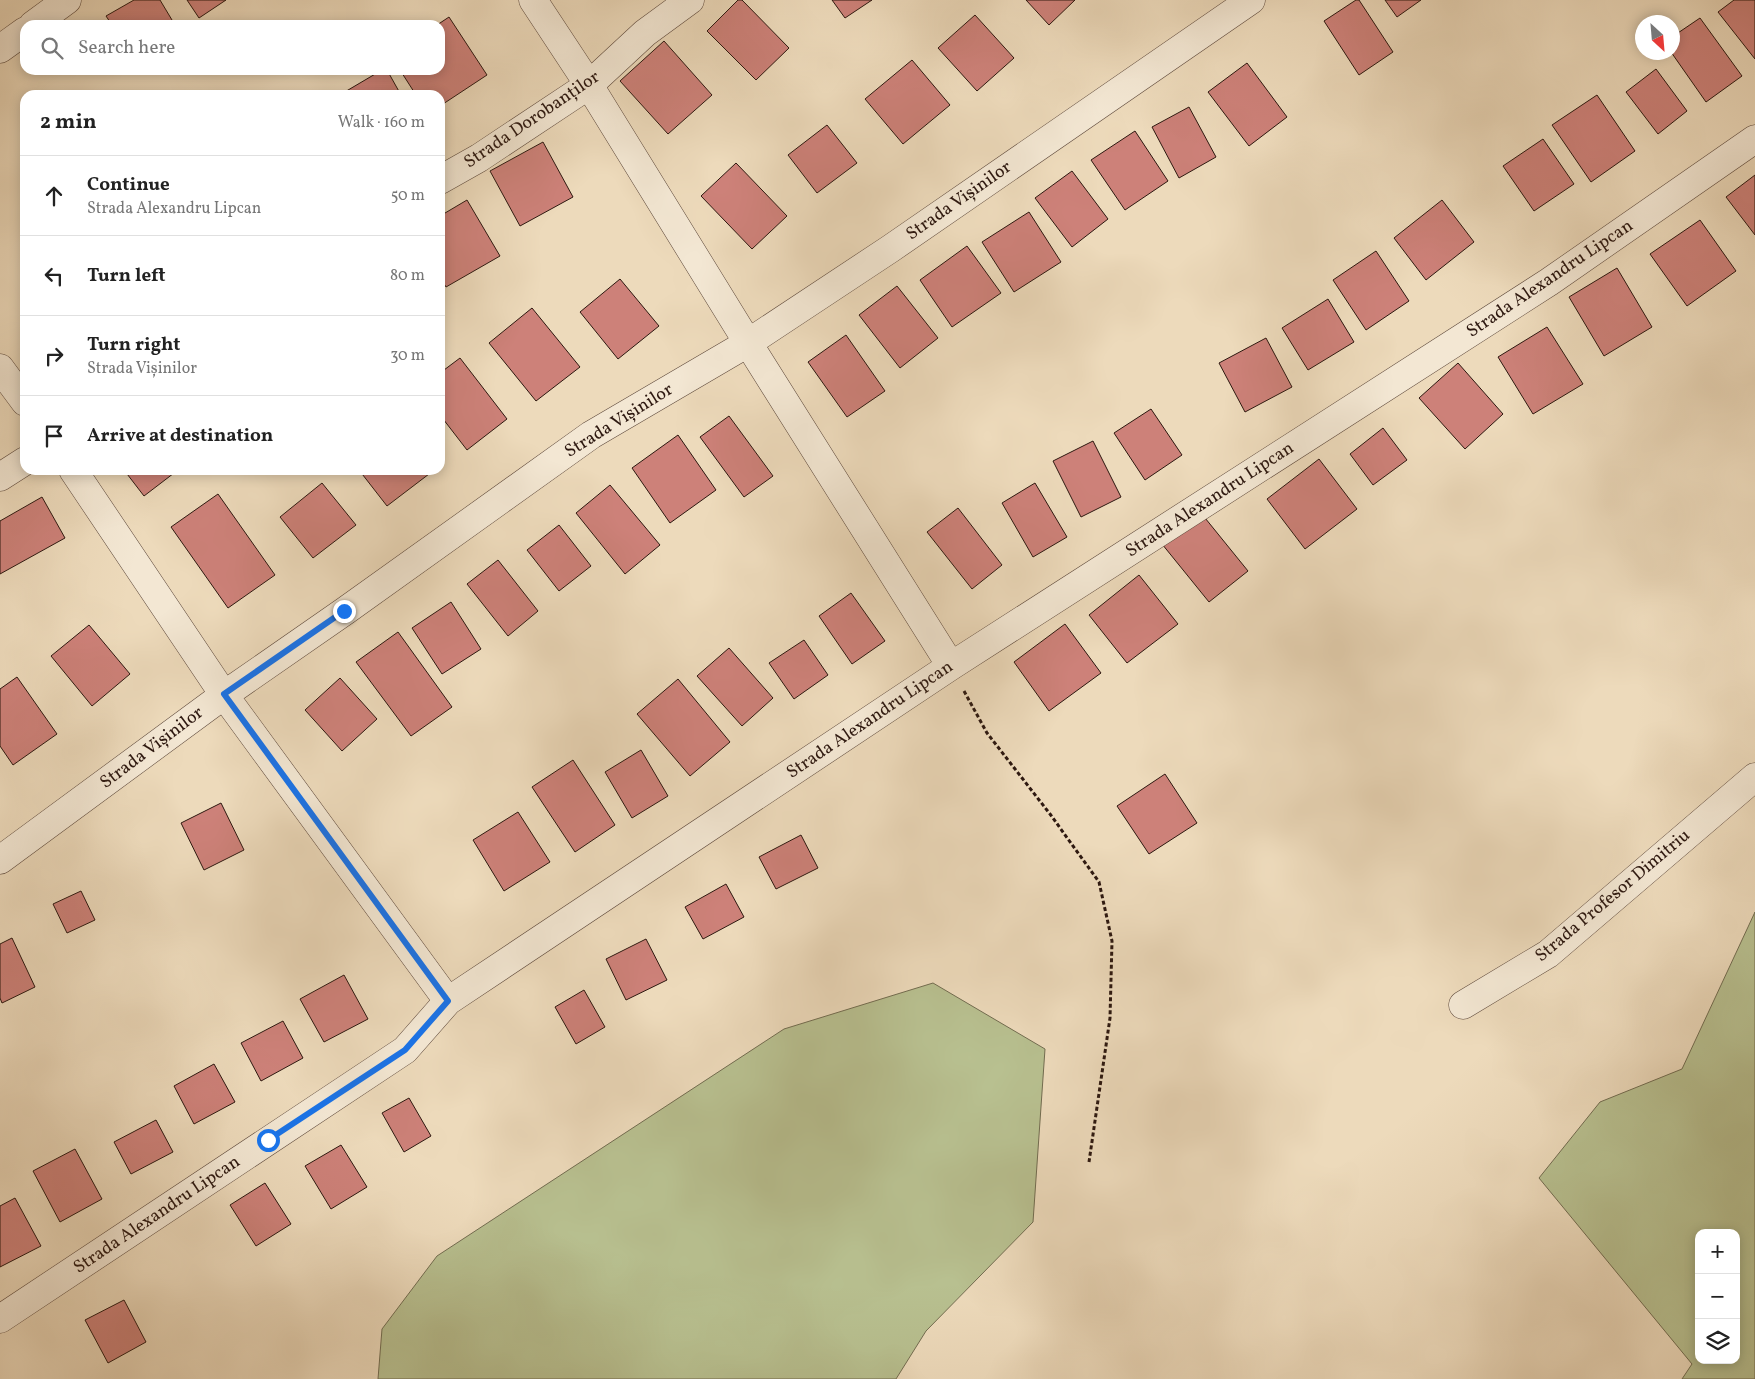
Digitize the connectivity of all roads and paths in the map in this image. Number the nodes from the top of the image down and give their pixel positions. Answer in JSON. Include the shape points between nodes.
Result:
{"nodes":[{"id":1,"x":68,"y":0,"type":"edge"},
{"id":2,"x":533,"y":0,"type":"edge"},
{"id":3,"x":690,"y":0,"type":"edge"},
{"id":4,"x":1251,"y":0,"type":"edge"},
{"id":5,"x":40,"y":20,"type":"edge"},
{"id":6,"x":20,"y":34,"type":"edge"},
{"id":7,"x":0,"y":48,"type":"edge"},
{"id":8,"x":589,"y":86,"type":"junction"},
{"id":9,"x":1755,"y":139,"type":"edge"},
{"id":10,"x":445,"y":177,"type":"edge"},
{"id":11,"x":748,"y":343,"type":"junction"},
{"id":12,"x":0,"y":368,"type":"edge"},
{"id":13,"x":20,"y":395,"type":"edge"},
{"id":14,"x":20,"y":464,"type":"edge"},
{"id":15,"x":75,"y":475,"type":"edge"},
{"id":16,"x":0,"y":477,"type":"edge"},
{"id":17,"x":951,"y":666,"type":"junction"},
{"id":18,"x":224,"y":694,"type":"junction"},
{"id":19,"x":1755,"y":777,"type":"edge"},
{"id":20,"x":0,"y":860,"type":"edge"},
{"id":21,"x":448,"y":1001,"type":"junction"},
{"id":22,"x":1463,"y":1005,"type":"dead end"},
{"id":23,"x":1089,"y":1162,"type":"dead end"},
{"id":24,"x":0,"y":1319,"type":"edge"}],
"edges":[{"from":1,"to":5,"type":"street"},
{"from":2,"to":8,"type":"street"},
{"from":3,"to":8,"type":"street","name":"Strada Dorobanților","via":[[645,33]]},
{"from":4,"to":11,"type":"street","name":"Strada Vișinilor"},
{"from":6,"to":7,"type":"street"},
{"from":8,"to":10,"type":"street","name":"Strada Dorobanților"},
{"from":8,"to":11,"type":"street"},
{"from":9,"to":17,"type":"street","name":"Strada Alexandru Lipcan","via":[[1549,282]]},
{"from":11,"to":17,"type":"street"},
{"from":11,"to":18,"type":"street","name":"Strada Vișinilor","via":[[591,435]]},
{"from":12,"to":13,"type":"street"},
{"from":14,"to":16,"type":"street"},
{"from":15,"to":18,"type":"street"},
{"from":17,"to":21,"type":"street","name":"Strada Alexandru Lipcan"},
{"from":17,"to":23,"type":"path","via":[[987,733],[1100,882],[1112,940],[1110,1018]]},
{"from":18,"to":20,"type":"street","name":"Strada Vișinilor"},
{"from":18,"to":21,"type":"street"},
{"from":19,"to":22,"type":"street","name":"Strada Profesor Dimitriu","via":[[1548,954]]},
{"from":21,"to":24,"type":"street","name":"Strada Alexandru Lipcan","via":[[405,1050]]}]}
